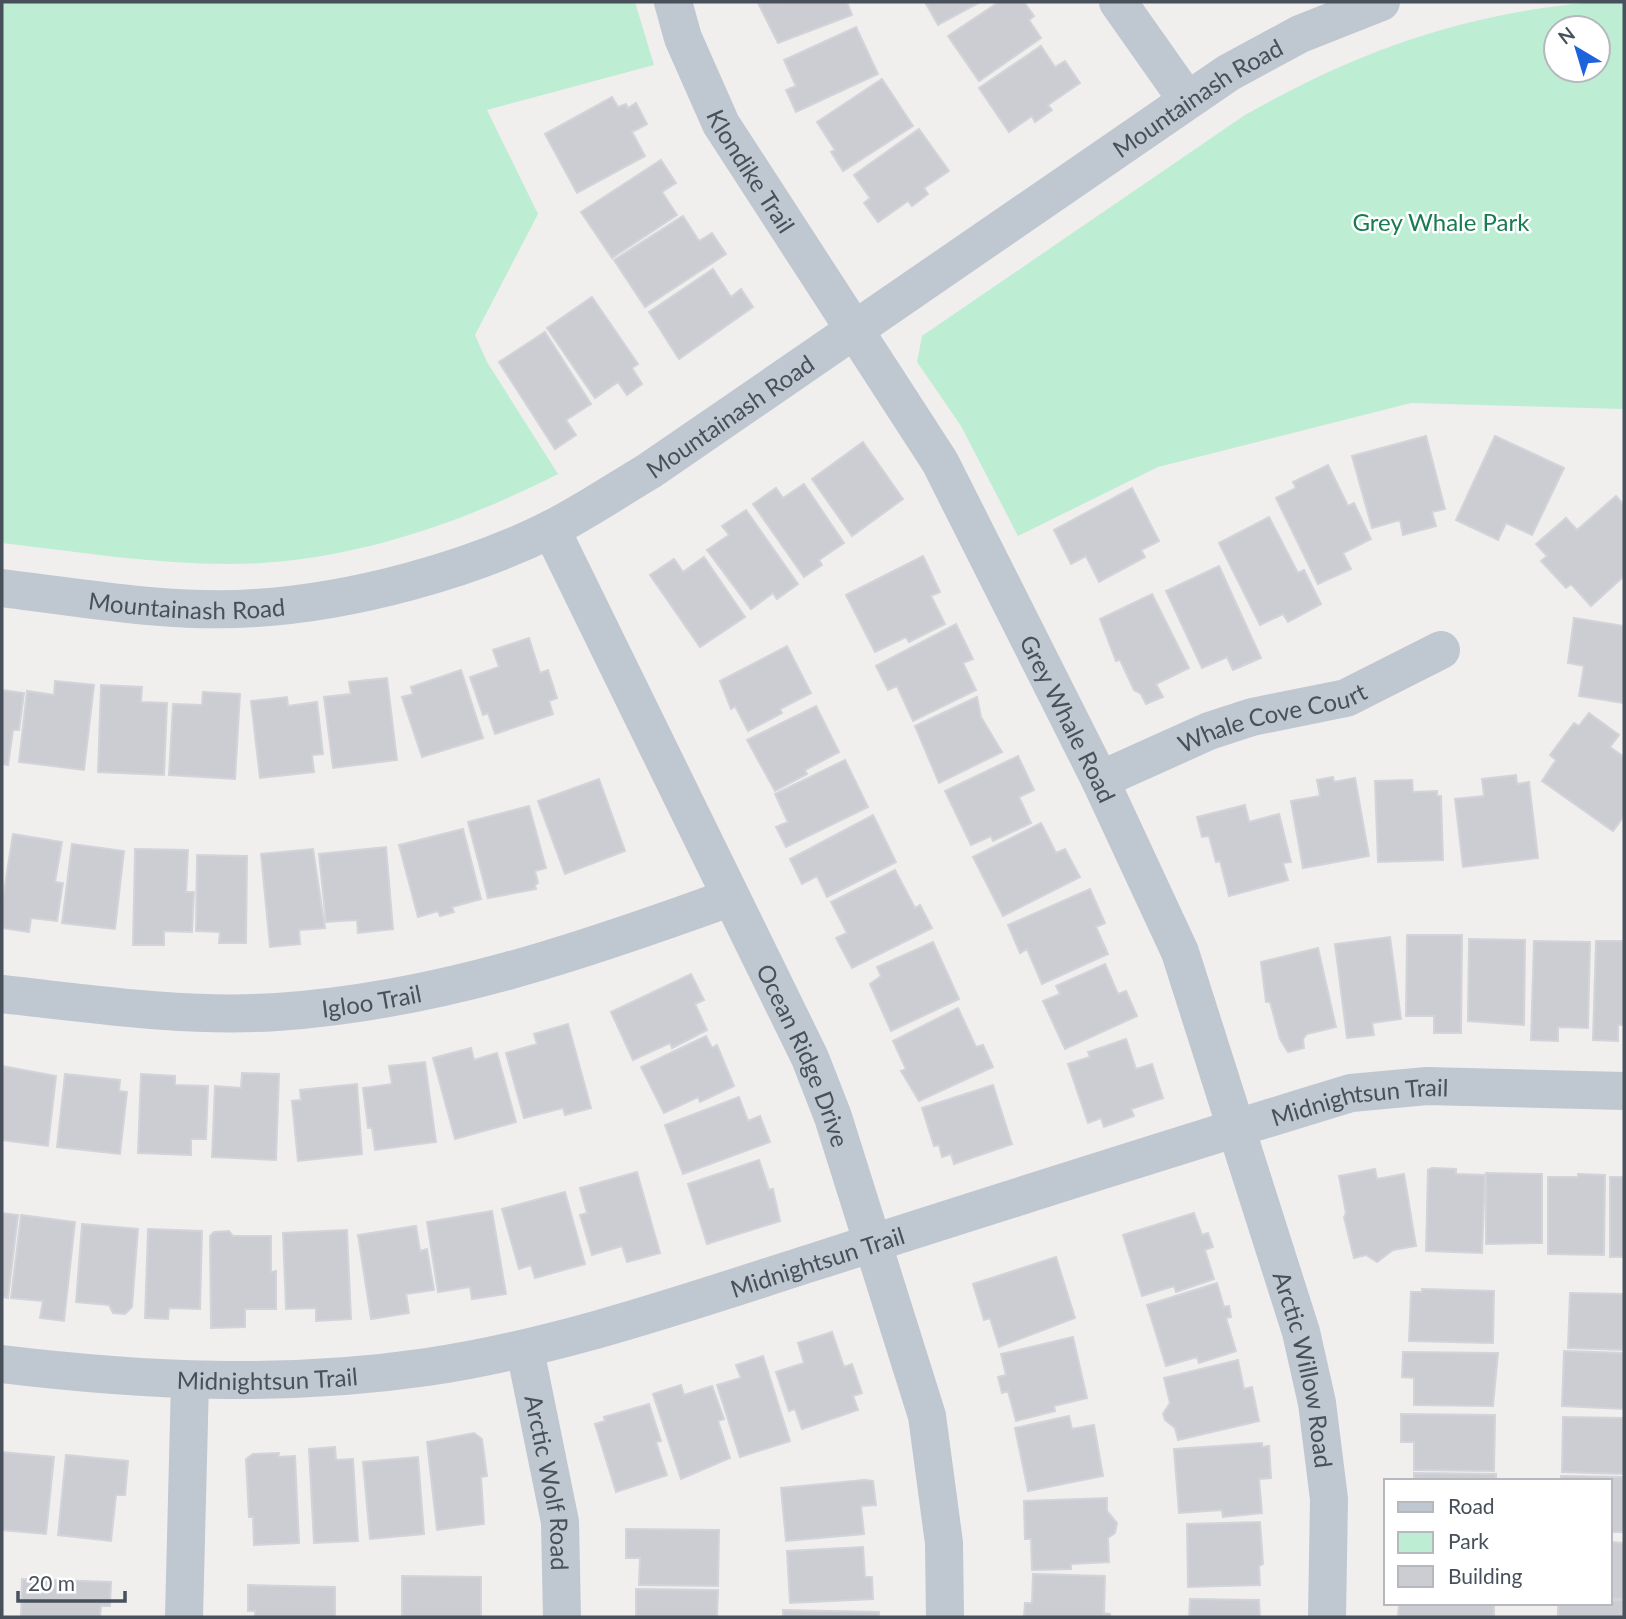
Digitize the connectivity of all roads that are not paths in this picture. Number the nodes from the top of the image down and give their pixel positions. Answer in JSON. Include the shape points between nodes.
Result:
{"nodes":[{"id":1,"x":673,"y":2,"type":"edge"},
{"id":2,"x":1118,"y":2,"type":"edge"},
{"id":3,"x":1381,"y":2,"type":"edge"},
{"id":4,"x":1187,"y":100,"type":"junction"},
{"id":5,"x":855,"y":329,"type":"junction"},
{"id":6,"x":551,"y":528,"type":"junction"},
{"id":7,"x":2,"y":588,"type":"edge"},
{"id":8,"x":1441,"y":650,"type":"dead end"},
{"id":9,"x":1100,"y":780,"type":"junction"},
{"id":10,"x":729,"y":898,"type":"junction"},
{"id":11,"x":2,"y":994,"type":"edge"},
{"id":12,"x":1624,"y":1091,"type":"edge"},
{"id":13,"x":1238,"y":1126,"type":"junction"},
{"id":14,"x":873,"y":1243,"type":"junction"},
{"id":15,"x":525,"y":1350,"type":"junction"},
{"id":16,"x":2,"y":1364,"type":"edge"},
{"id":17,"x":190,"y":1381,"type":"junction"},
{"id":18,"x":184,"y":1617,"type":"edge"},
{"id":19,"x":562,"y":1617,"type":"edge"},
{"id":20,"x":945,"y":1617,"type":"edge"},
{"id":21,"x":1327,"y":1617,"type":"edge"}],
"edges":[{"from":1,"to":5,"type":"street","name":"Klondike Trail","via":[[683,38],[721,124]]},
{"from":2,"to":4,"type":"street"},
{"from":3,"to":4,"type":"street","name":"Mountainash Road","via":[[1300,34]]},
{"from":4,"to":5,"type":"street","name":"Mountainash Road"},
{"from":5,"to":6,"type":"street","name":"Mountainash Road","via":[[649,471]]},
{"from":5,"to":9,"type":"street","name":"Grey Whale Road","via":[[940,462]]},
{"from":6,"to":7,"type":"street","name":"Mountainash Road","via":[[426,575],[255,609],[182,608]]},
{"from":6,"to":10,"type":"street","name":"Ocean Ridge Drive"},
{"from":8,"to":9,"type":"street","name":"Whale Cove Court","via":[[1346,698],[1252,717],[1209,731]]},
{"from":9,"to":13,"type":"street","name":"Grey Whale Road","via":[[1180,952]]},
{"from":10,"to":11,"type":"street","name":"Igloo Trail","via":[[534,966],[343,1006],[215,1013],[140,1010]]},
{"from":10,"to":14,"type":"street","name":"Ocean Ridge Drive","via":[[810,1058]]},
{"from":12,"to":13,"type":"street","name":"Midnightsun Trail","via":[[1389,1088],[1351,1093]]},
{"from":13,"to":14,"type":"street","name":"Midnightsun Trail"},
{"from":13,"to":21,"type":"street","name":"Arctic Willow Road","via":[[1301,1332],[1317,1403],[1329,1499]]},
{"from":14,"to":15,"type":"street","name":"Midnightsun Trail"},
{"from":14,"to":20,"type":"street","name":"Ocean Ridge Drive","via":[[928,1416],[944,1543]]},
{"from":15,"to":17,"type":"street","name":"Midnightsun Trail","via":[[353,1375]]},
{"from":15,"to":19,"type":"street","name":"Arctic Wolf Road","via":[[560,1522]]},
{"from":16,"to":17,"type":"street","name":"Midnightsun Trail"},
{"from":17,"to":18,"type":"street"}]}
